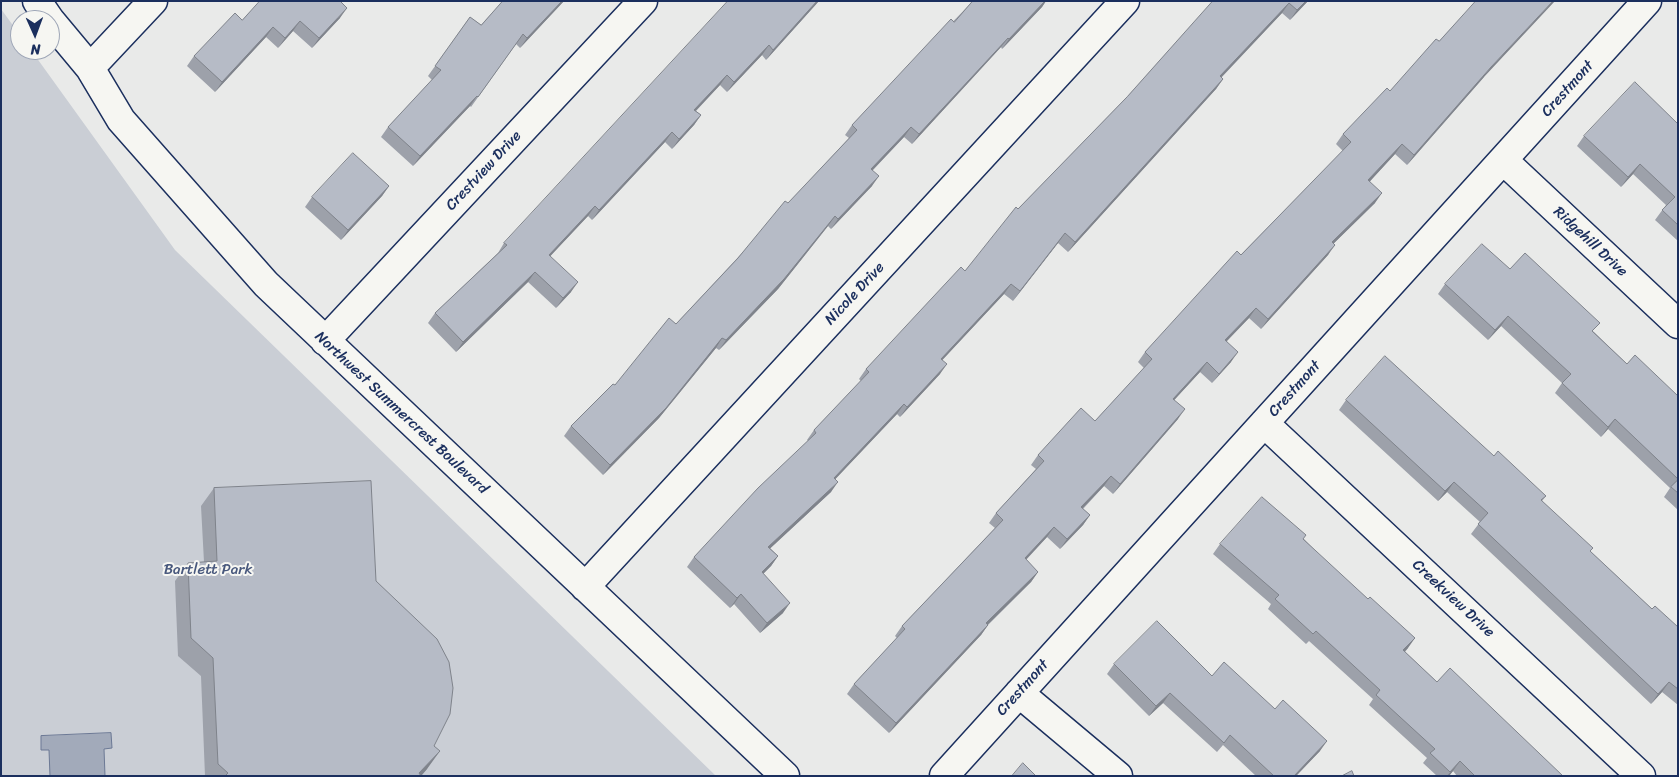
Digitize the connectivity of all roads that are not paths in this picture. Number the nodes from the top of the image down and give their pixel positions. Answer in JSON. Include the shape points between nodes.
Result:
{"nodes":[{"id":1,"x":153,"y":1,"type":"edge"},
{"id":2,"x":643,"y":1,"type":"edge"},
{"id":3,"x":1125,"y":1,"type":"edge"},
{"id":4,"x":1647,"y":1,"type":"edge"},
{"id":5,"x":60,"y":32,"type":"edge"},
{"id":6,"x":90,"y":68,"type":"junction"},
{"id":7,"x":1503,"y":160,"type":"junction"},
{"id":8,"x":1678,"y":324,"type":"edge"},
{"id":9,"x":325,"y":341,"type":"junction"},
{"id":10,"x":1264,"y":423,"type":"junction"},
{"id":11,"x":585,"y":587,"type":"junction"},
{"id":12,"x":1019,"y":693,"type":"junction"},
{"id":13,"x":785,"y":776,"type":"edge"},
{"id":14,"x":944,"y":776,"type":"edge"},
{"id":15,"x":1118,"y":776,"type":"edge"},
{"id":16,"x":1641,"y":776,"type":"edge"}],
"edges":[{"from":1,"to":6,"type":"street"},
{"from":2,"to":9,"type":"street","name":"Crestview Drive"},
{"from":3,"to":11,"type":"street","name":"Nicole Drive"},
{"from":4,"to":7,"type":"street","name":"Crestmont"},
{"from":5,"to":6,"type":"street","name":"Northwest Summercrest Boulevard"},
{"from":6,"to":9,"type":"street","name":"Northwest Summercrest Boulevard","via":[[121,120],[266,284]]},
{"from":7,"to":8,"type":"street","name":"Ridgehill Drive"},
{"from":7,"to":10,"type":"street","name":"Crestmont"},
{"from":9,"to":11,"type":"street","name":"Northwest Summercrest Boulevard"},
{"from":10,"to":12,"type":"street","name":"Crestmont"},
{"from":10,"to":16,"type":"street","name":"Creekview Drive"},
{"from":11,"to":13,"type":"street","name":"Northwest Summercrest Boulevard"},
{"from":12,"to":14,"type":"street","name":"Crestmont"},
{"from":12,"to":15,"type":"street"}]}
